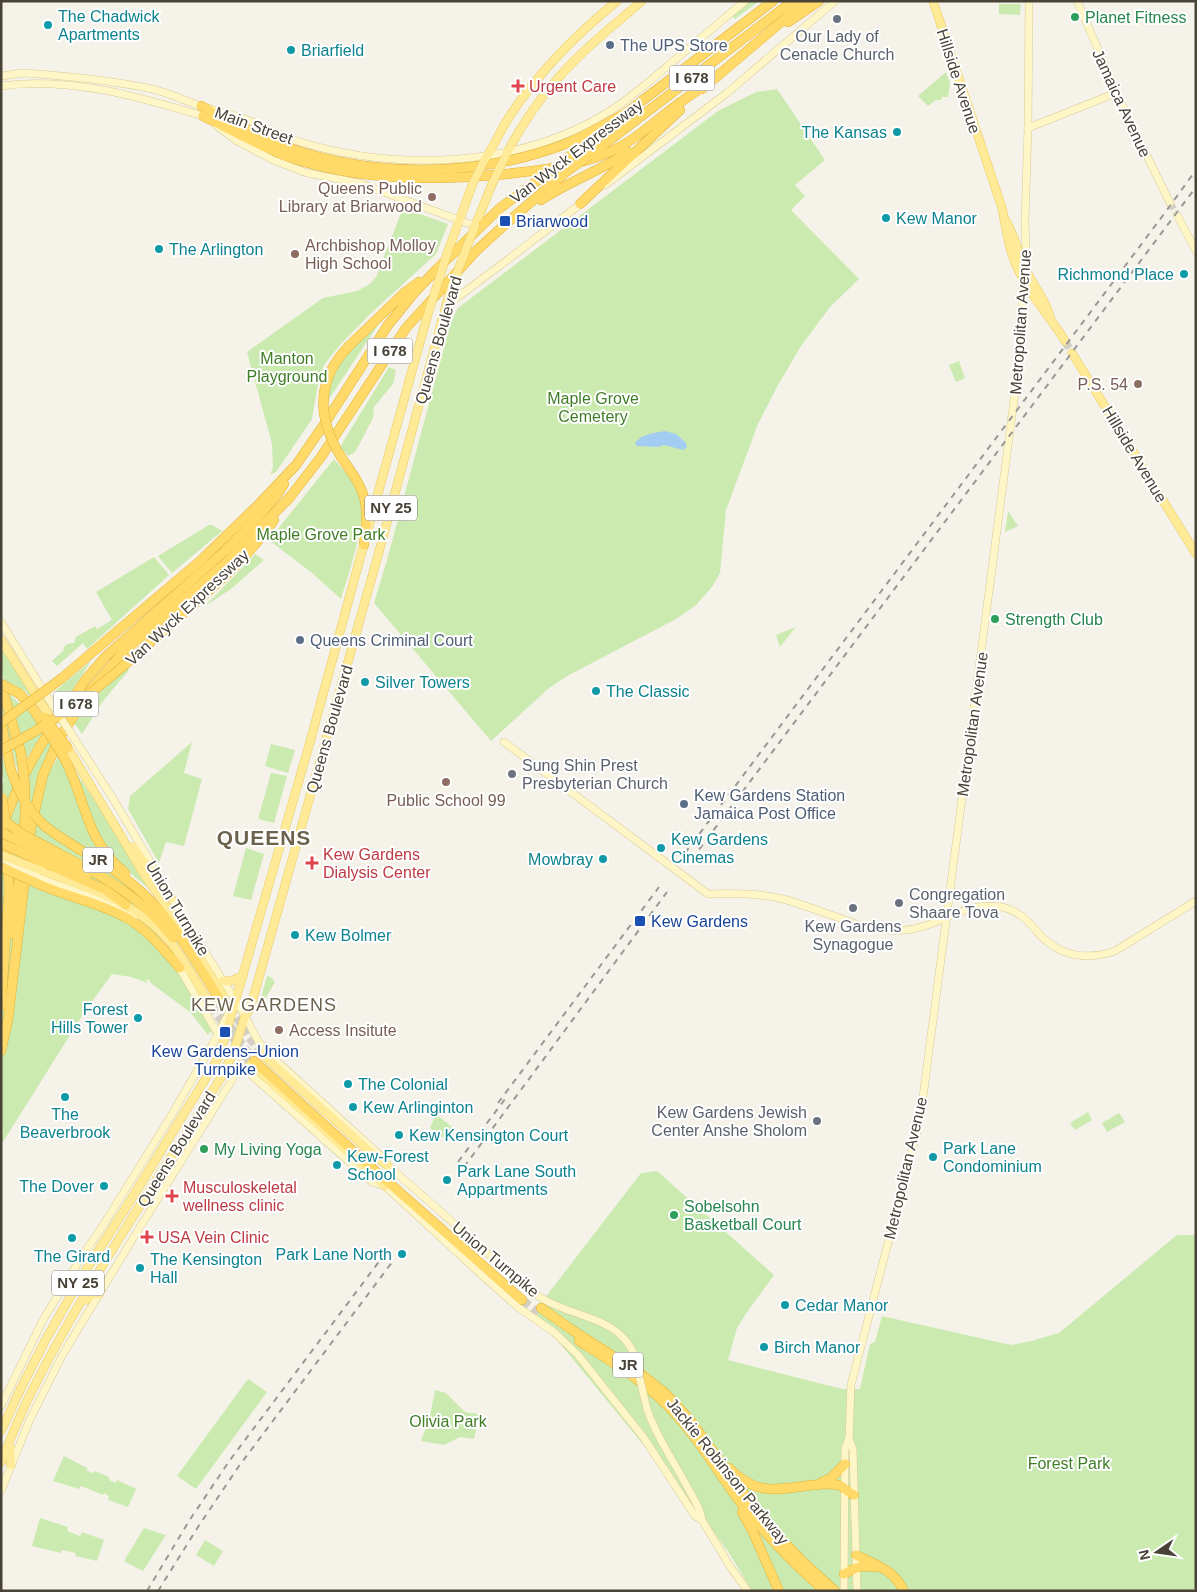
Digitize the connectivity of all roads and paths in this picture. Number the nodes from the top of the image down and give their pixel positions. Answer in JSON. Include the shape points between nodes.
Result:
{"nodes":[{"id":1,"x":617,"y":1,"type":"edge"},
{"id":2,"x":642,"y":1,"type":"edge"},
{"id":3,"x":744,"y":1,"type":"edge"},
{"id":4,"x":764,"y":1,"type":"edge"},
{"id":5,"x":773,"y":1,"type":"edge"},
{"id":6,"x":793,"y":1,"type":"edge"},
{"id":7,"x":806,"y":1,"type":"edge"},
{"id":8,"x":819,"y":1,"type":"edge"},
{"id":9,"x":835,"y":1,"type":"edge"},
{"id":10,"x":934,"y":1,"type":"edge"},
{"id":11,"x":1029,"y":1,"type":"edge"},
{"id":12,"x":1077,"y":1,"type":"edge"},
{"id":13,"x":733,"y":32,"type":"junction"},
{"id":14,"x":763,"y":39,"type":"junction"},
{"id":15,"x":1,"y":76,"type":"edge"},
{"id":16,"x":706,"y":85,"type":"junction"},
{"id":17,"x":1,"y":86,"type":"edge"},
{"id":18,"x":1116,"y":92,"type":"junction"},
{"id":19,"x":201,"y":106,"type":"junction"},
{"id":20,"x":629,"y":111,"type":"junction"},
{"id":21,"x":204,"y":116,"type":"junction"},
{"id":22,"x":1028,"y":128,"type":"junction"},
{"id":23,"x":658,"y":129,"type":"junction"},
{"id":24,"x":506,"y":154,"type":"junction"},
{"id":25,"x":486,"y":158,"type":"junction"},
{"id":26,"x":1170,"y":203,"type":"tunnel mouth"},
{"id":27,"x":580,"y":204,"type":"junction"},
{"id":28,"x":1177,"y":215,"type":"tunnel mouth"},
{"id":29,"x":1004,"y":217,"type":"junction"},
{"id":30,"x":462,"y":221,"type":"junction"},
{"id":31,"x":509,"y":221,"type":"junction"},
{"id":32,"x":1025,"y":221,"type":"junction"},
{"id":33,"x":475,"y":226,"type":"junction"},
{"id":34,"x":1015,"y":240,"type":"junction"},
{"id":35,"x":1196,"y":251,"type":"edge"},
{"id":36,"x":1025,"y":266,"type":"junction"},
{"id":37,"x":437,"y":269,"type":"junction"},
{"id":38,"x":1023,"y":278,"type":"junction"},
{"id":39,"x":1050,"y":317,"type":"junction"},
{"id":40,"x":443,"y":320,"type":"junction"},
{"id":41,"x":1065,"y":341,"type":"tunnel mouth"},
{"id":42,"x":1072,"y":353,"type":"tunnel mouth"},
{"id":43,"x":409,"y":382,"type":"junction"},
{"id":44,"x":424,"y":387,"type":"junction"},
{"id":45,"x":296,"y":465,"type":"junction"},
{"id":46,"x":290,"y":497,"type":"junction"},
{"id":47,"x":364,"y":545,"type":"junction"},
{"id":48,"x":1196,"y":554,"type":"edge"},
{"id":49,"x":1,"y":622,"type":"edge"},
{"id":50,"x":1,"y":640,"type":"edge"},
{"id":51,"x":1,"y":684,"type":"edge"},
{"id":52,"x":20,"y":694,"type":"junction"},
{"id":53,"x":46,"y":716,"type":"junction"},
{"id":54,"x":1,"y":722,"type":"edge"},
{"id":55,"x":1,"y":740,"type":"edge"},
{"id":56,"x":504,"y":742,"type":"dead end"},
{"id":57,"x":68,"y":748,"type":"joint"},
{"id":58,"x":1,"y":750,"type":"edge"},
{"id":59,"x":11,"y":770,"type":"junction"},
{"id":60,"x":2,"y":795,"type":"edge"},
{"id":61,"x":109,"y":815,"type":"junction"},
{"id":62,"x":1,"y":818,"type":"edge"},
{"id":63,"x":3,"y":833,"type":"edge"},
{"id":64,"x":1,"y":843,"type":"edge"},
{"id":65,"x":1,"y":856,"type":"edge"},
{"id":66,"x":1,"y":867,"type":"edge"},
{"id":67,"x":48,"y":869,"type":"junction"},
{"id":68,"x":147,"y":897,"type":"junction"},
{"id":69,"x":171,"y":898,"type":"junction"},
{"id":70,"x":1196,"y":901,"type":"edge"},
{"id":71,"x":126,"y":905,"type":"joint"},
{"id":72,"x":947,"y":917,"type":"junction"},
{"id":73,"x":252,"y":948,"type":"junction"},
{"id":74,"x":266,"y":951,"type":"junction"},
{"id":75,"x":180,"y":968,"type":"joint"},
{"id":76,"x":243,"y":976,"type":"junction"},
{"id":77,"x":4,"y":978,"type":"junction"},
{"id":78,"x":222,"y":981,"type":"junction"},
{"id":79,"x":218,"y":1001,"type":"junction"},
{"id":80,"x":235,"y":1002,"type":"junction"},
{"id":81,"x":1,"y":1006,"type":"edge"},
{"id":82,"x":245,"y":1016,"type":"junction"},
{"id":83,"x":218,"y":1033,"type":"junction"},
{"id":84,"x":223,"y":1046,"type":"junction"},
{"id":85,"x":1,"y":1051,"type":"edge"},
{"id":86,"x":256,"y":1059,"type":"junction"},
{"id":87,"x":240,"y":1064,"type":"joint"},
{"id":88,"x":388,"y":1166,"type":"junction"},
{"id":89,"x":385,"y":1186,"type":"junction"},
{"id":90,"x":84,"y":1273,"type":"junction"},
{"id":91,"x":62,"y":1289,"type":"junction"},
{"id":92,"x":99,"y":1294,"type":"junction"},
{"id":93,"x":523,"y":1298,"type":"tunnel mouth"},
{"id":94,"x":77,"y":1311,"type":"junction"},
{"id":95,"x":1,"y":1406,"type":"edge"},
{"id":96,"x":1,"y":1431,"type":"edge"},
{"id":97,"x":703,"y":1438,"type":"junction"},
{"id":98,"x":849,"y":1438,"type":"junction"},
{"id":99,"x":10,"y":1441,"type":"junction"},
{"id":100,"x":1,"y":1462,"type":"edge"},
{"id":101,"x":845,"y":1464,"type":"junction"},
{"id":102,"x":11,"y":1465,"type":"junction"},
{"id":103,"x":725,"y":1482,"type":"junction"},
{"id":104,"x":816,"y":1484,"type":"junction"},
{"id":105,"x":845,"y":1490,"type":"junction"},
{"id":106,"x":1,"y":1491,"type":"edge"},
{"id":107,"x":854,"y":1495,"type":"junction"},
{"id":108,"x":702,"y":1520,"type":"junction"},
{"id":109,"x":856,"y":1555,"type":"junction"},
{"id":110,"x":856,"y":1567,"type":"junction"},
{"id":111,"x":883,"y":1568,"type":"junction"},
{"id":112,"x":844,"y":1574,"type":"junction"},
{"id":113,"x":831,"y":1590,"type":"edge"},
{"id":114,"x":748,"y":1591,"type":"edge"},
{"id":115,"x":778,"y":1591,"type":"edge"},
{"id":116,"x":844,"y":1591,"type":"edge"},
{"id":117,"x":857,"y":1591,"type":"edge"},
{"id":118,"x":904,"y":1591,"type":"edge"}],
"edges":[{"from":1,"to":25,"type":"main road","name":"Queens Boulevard","number":"NY 25","via":[[544,70],[511,115]]},
{"from":2,"to":24,"type":"main road","name":"Queens Boulevard","via":[[561,76],[526,120]]},
{"from":3,"to":24,"type":"main road","name":"Main Street","via":[[610,110],[560,135]]},
{"from":4,"to":13,"type":"highway"},
{"from":5,"to":13,"type":"highway","name":"Van Wyck Expressway","number":"I 678"},
{"from":6,"to":31,"type":"highway","name":"Van Wyck Expressway","number":"I 678","bridge":true,"via":[[566,172]]},
{"from":7,"to":14,"type":"highway"},
{"from":8,"to":14,"type":"highway"},
{"from":9,"to":27,"type":"main road","via":[[727,93]]},
{"from":10,"to":29,"type":"main road","name":"Hillside Avenue"},
{"from":11,"to":22,"type":"main road","name":"Metropolitan Avenue"},
{"from":12,"to":18,"type":"main road","name":"Jamaica Avenue"},
{"from":13,"to":20,"type":"highway","name":"Van Wyck Expressway","number":"I 678"},
{"from":14,"to":16,"type":"highway"},
{"from":15,"to":19,"type":"main road","name":"Main Street","via":[[38,74],[133,85]]},
{"from":16,"to":21,"type":"highway","via":[[633,139],[602,155],[552,168],[465,178],[390,177],[318,165],[272,150]]},
{"from":16,"to":23,"type":"highway"},
{"from":17,"to":21,"type":"main road","name":"Main Street","via":[[25,82],[77,87],[138,97]]},
{"from":18,"to":22,"type":"main road"},
{"from":18,"to":26,"type":"main road","name":"Jamaica Avenue"},
{"from":19,"to":20,"type":"highway","via":[[270,140],[312,155],[373,167],[416,170],[471,167],[528,156],[573,140]]},
{"from":19,"to":25,"type":"main road","name":"Main Street","via":[[244,118],[294,140],[339,152],[433,161]]},
{"from":20,"to":37,"type":"highway","name":"Van Wyck Expressway","number":"I 678","bridge":true,"via":[[500,208]]},
{"from":21,"to":30,"type":"main road","name":"Main Street","via":[[237,141],[273,160],[307,173],[359,183]]},
{"from":22,"to":32,"type":"main road","name":"Metropolitan Avenue"},
{"from":23,"to":27,"type":"highway"},
{"from":23,"to":31,"type":"highway","via":[[616,160],[554,192]]},
{"from":24,"to":25,"type":"main road","name":"Main Street"},
{"from":24,"to":33,"type":"main road","name":"Queens Boulevard","bridge":true},
{"from":25,"to":30,"type":"main road","name":"Queens Boulevard","number":"NY 25","bridge":true,"via":[[473,183]]},
{"from":27,"to":40,"type":"main road","via":[[452,301]]},
{"from":28,"to":35,"type":"main road"},
{"from":29,"to":34,"type":"main road","name":"Hillside Avenue"},
{"from":29,"to":38,"type":"main road","name":"Hillside Avenue","via":[[1013,258]]},
{"from":30,"to":33,"type":"main road","name":"Main Street"},
{"from":30,"to":43,"type":"main road","name":"Queens Boulevard","number":"NY 25","bridge":true,"via":[[455,231],[439,277]]},
{"from":31,"to":46,"type":"highway","name":"Van Wyck Expressway","number":"I 678","via":[[477,250],[406,328],[321,457]]},
{"from":32,"to":34,"type":"main road","via":[[1022,236]]},
{"from":32,"to":36,"type":"main road","name":"Metropolitan Avenue"},
{"from":33,"to":40,"type":"main road","name":"Queens Boulevard","number":"NY 25","bridge":true,"via":[[445,305]]},
{"from":34,"to":36,"type":"main road","name":"Hillside Avenue"},
{"from":36,"to":38,"type":"main road","name":"Metropolitan Avenue"},
{"from":36,"to":39,"type":"main road","name":"Hillside Avenue"},
{"from":37,"to":45,"type":"highway","name":"Van Wyck Expressway","number":"I 678","via":[[388,325]]},
{"from":37,"to":47,"type":"highway","bridge":true,"via":[[404,293],[349,346],[336,360],[326,382],[323,402],[328,434],[364,496]]},
{"from":38,"to":39,"type":"main road","name":"Hillside Avenue"},
{"from":38,"to":72,"type":"main road","name":"Metropolitan Avenue","via":[[1020,354]]},
{"from":39,"to":41,"type":"main road","name":"Hillside Avenue"},
{"from":40,"to":44,"type":"main road","name":"Queens Boulevard","number":"NY 25"},
{"from":42,"to":48,"type":"main road","name":"Hillside Avenue"},
{"from":43,"to":44,"type":"main road"},
{"from":43,"to":47,"type":"main road","name":"Queens Boulevard","number":"NY 25"},
{"from":44,"to":74,"type":"main road","name":"Queens Boulevard","number":"NY 25"},
{"from":45,"to":54,"type":"highway","name":"Van Wyck Expressway","number":"I 678","bridge":true,"via":[[216,547],[62,678]]},
{"from":45,"to":63,"type":"highway","via":[[277,495],[230,546],[93,670],[33,757],[16,790]]},
{"from":46,"to":58,"type":"highway","name":"Van Wyck Expressway","number":"I 678","bridge":true,"via":[[264,535],[144,648],[69,709]]},
{"from":46,"to":85,"type":"highway","via":[[227,562],[122,653],[88,694],[58,739],[44,775],[31,828]]},
{"from":47,"to":73,"type":"main road","name":"Queens Boulevard","number":"NY 25"},
{"from":49,"to":69,"type":"main road","name":"Union Turnpike","bridge":true},
{"from":50,"to":53,"type":"main road"},
{"from":51,"to":52,"type":"highway","bridge":true},
{"from":51,"to":77,"type":"highway","bridge":true,"via":[[21,753],[25,785],[16,902]]},
{"from":52,"to":53,"type":"highway"},
{"from":52,"to":68,"type":"highway","bridge":true,"via":[[63,756],[94,835],[110,858]]},
{"from":53,"to":57,"type":"highway","bridge":true},
{"from":54,"to":59,"type":"highway"},
{"from":55,"to":59,"type":"highway"},
{"from":56,"to":72,"type":"main road","via":[[708,894],[748,894],[783,899],[869,928],[905,930],[924,927]]},
{"from":57,"to":61,"type":"main road","name":"Union Turnpike"},
{"from":59,"to":68,"type":"highway","number":"JR","bridge":true,"via":[[23,800],[46,827],[126,878]]},
{"from":60,"to":63,"type":"highway","bridge":true},
{"from":61,"to":69,"type":"main road"},
{"from":61,"to":79,"type":"main road","name":"Union Turnpike","via":[[183,931]]},
{"from":62,"to":67,"type":"highway","bridge":true,"via":[[16,830]]},
{"from":63,"to":67,"type":"highway","bridge":true},
{"from":63,"to":77,"type":"highway","via":[[9,886]]},
{"from":64,"to":67,"type":"highway","bridge":true},
{"from":65,"to":67,"type":"main road","bridge":true},
{"from":66,"to":67,"type":"highway","bridge":true},
{"from":67,"to":71,"type":"highway","via":[[106,890]]},
{"from":67,"to":75,"type":"highway","via":[[128,919],[152,937]]},
{"from":67,"to":79,"type":"highway","via":[[106,878],[128,893],[170,933]]},
{"from":68,"to":79,"type":"highway","number":"JR","via":[[184,943]]},
{"from":69,"to":78,"type":"main road","name":"Union Turnpike"},
{"from":70,"to":72,"type":"main road","via":[[1115,951],[1100,956],[1080,956],[1060,950],[1029,921],[1002,907],[970,908]]},
{"from":71,"to":79,"type":"main road","name":"Union Turnpike","via":[[171,943]]},
{"from":72,"to":98,"type":"main road","name":"Metropolitan Avenue","via":[[920,1120],[851,1385]]},
{"from":73,"to":74,"type":"main road"},
{"from":73,"to":76,"type":"main road","name":"Queens Boulevard","number":"NY 25"},
{"from":74,"to":82,"type":"main road","name":"Queens Boulevard","number":"NY 25","via":[[250,1009]]},
{"from":75,"to":83,"type":"main road","name":"Union Turnpike"},
{"from":76,"to":78,"type":"main road"},
{"from":76,"to":80,"type":"main road","name":"Queens Boulevard","number":"NY 25"},
{"from":77,"to":81,"type":"highway"},
{"from":78,"to":80,"type":"main road","name":"Union Turnpike"},
{"from":80,"to":82,"type":"main road","name":"Union Turnpike"},
{"from":80,"to":83,"type":"main road","name":"Queens Boulevard"},
{"from":80,"to":84,"type":"main road","name":"Queens Boulevard","number":"NY 25"},
{"from":82,"to":88,"type":"main road","name":"Union Turnpike","via":[[269,1054]]},
{"from":82,"to":94,"type":"main road","name":"Queens Boulevard","number":"NY 25","via":[[222,1076]]},
{"from":83,"to":84,"type":"main road","name":"Union Turnpike"},
{"from":83,"to":91,"type":"main road","name":"Queens Boulevard","via":[[171,1116]]},
{"from":84,"to":90,"type":"main road","name":"Queens Boulevard","number":"NY 25","via":[[185,1114]]},
{"from":86,"to":88,"type":"main road","name":"Union Turnpike"},
{"from":86,"to":89,"type":"main road","name":"Union Turnpike"},
{"from":86,"to":93,"type":"highway","via":[[364,1161]]},
{"from":87,"to":89,"type":"main road","name":"Union Turnpike","via":[[372,1182]]},
{"from":87,"to":92,"type":"main road","name":"Queens Boulevard"},
{"from":88,"to":108,"type":"main road","name":"Union Turnpike","bridge":true,"via":[[530,1290],[558,1307],[616,1330],[626,1339],[634,1354],[655,1430],[688,1487]]},
{"from":89,"to":108,"type":"main road","name":"Union Turnpike","via":[[519,1308],[554,1332],[577,1354],[632,1422],[695,1516]]},
{"from":90,"to":91,"type":"main road","via":[[71,1286]]},
{"from":90,"to":96,"type":"main road","name":"Queens Boulevard","number":"NY 25","via":[[46,1339]]},
{"from":91,"to":95,"type":"main road","name":"Queens Boulevard","via":[[43,1320]]},
{"from":92,"to":94,"type":"main road","via":[[91,1295]]},
{"from":92,"to":102,"type":"main road","name":"Queens Boulevard","via":[[59,1362]]},
{"from":94,"to":99,"type":"main road","name":"Queens Boulevard","number":"NY 25","via":[[32,1390]]},
{"from":97,"to":103,"type":"highway","name":"Jackie Robinson Parkway","number":"JR","via":[[679,1408],[650,1380],[539,1310],[657,1395],[686,1426]]},
{"from":97,"to":104,"type":"highway","via":[[734,1472],[751,1485],[770,1489]]},
{"from":97,"to":113,"type":"highway","name":"Jackie Robinson Parkway","number":"JR","via":[[764,1521]]},
{"from":98,"to":101,"type":"main road","name":"Metropolitan Avenue"},
{"from":98,"to":107,"type":"main road","name":"Metropolitan Avenue","via":[[853,1450]]},
{"from":99,"to":100,"type":"main road","name":"Queens Boulevard","number":"NY 25"},
{"from":99,"to":102,"type":"main road"},
{"from":101,"to":104,"type":"highway","via":[[830,1479]]},
{"from":101,"to":105,"type":"main road","name":"Metropolitan Avenue"},
{"from":102,"to":106,"type":"main road","name":"Queens Boulevard"},
{"from":103,"to":113,"type":"highway","name":"Jackie Robinson Parkway","number":"JR","via":[[774,1542]]},
{"from":103,"to":115,"type":"highway","via":[[729,1494],[750,1525]]},
{"from":104,"to":105,"type":"highway","via":[[840,1486]]},
{"from":105,"to":107,"type":"highway"},
{"from":105,"to":112,"type":"main road","name":"Metropolitan Avenue"},
{"from":107,"to":109,"type":"main road","name":"Metropolitan Avenue"},
{"from":108,"to":114,"type":"main road","name":"Union Turnpike"},
{"from":109,"to":110,"type":"main road","name":"Metropolitan Avenue"},
{"from":109,"to":111,"type":"highway"},
{"from":110,"to":111,"type":"highway"},
{"from":110,"to":112,"type":"highway"},
{"from":110,"to":117,"type":"main road","name":"Metropolitan Avenue"},
{"from":111,"to":118,"type":"highway","via":[[895,1577]]},
{"from":112,"to":116,"type":"main road","name":"Metropolitan Avenue"}]}
